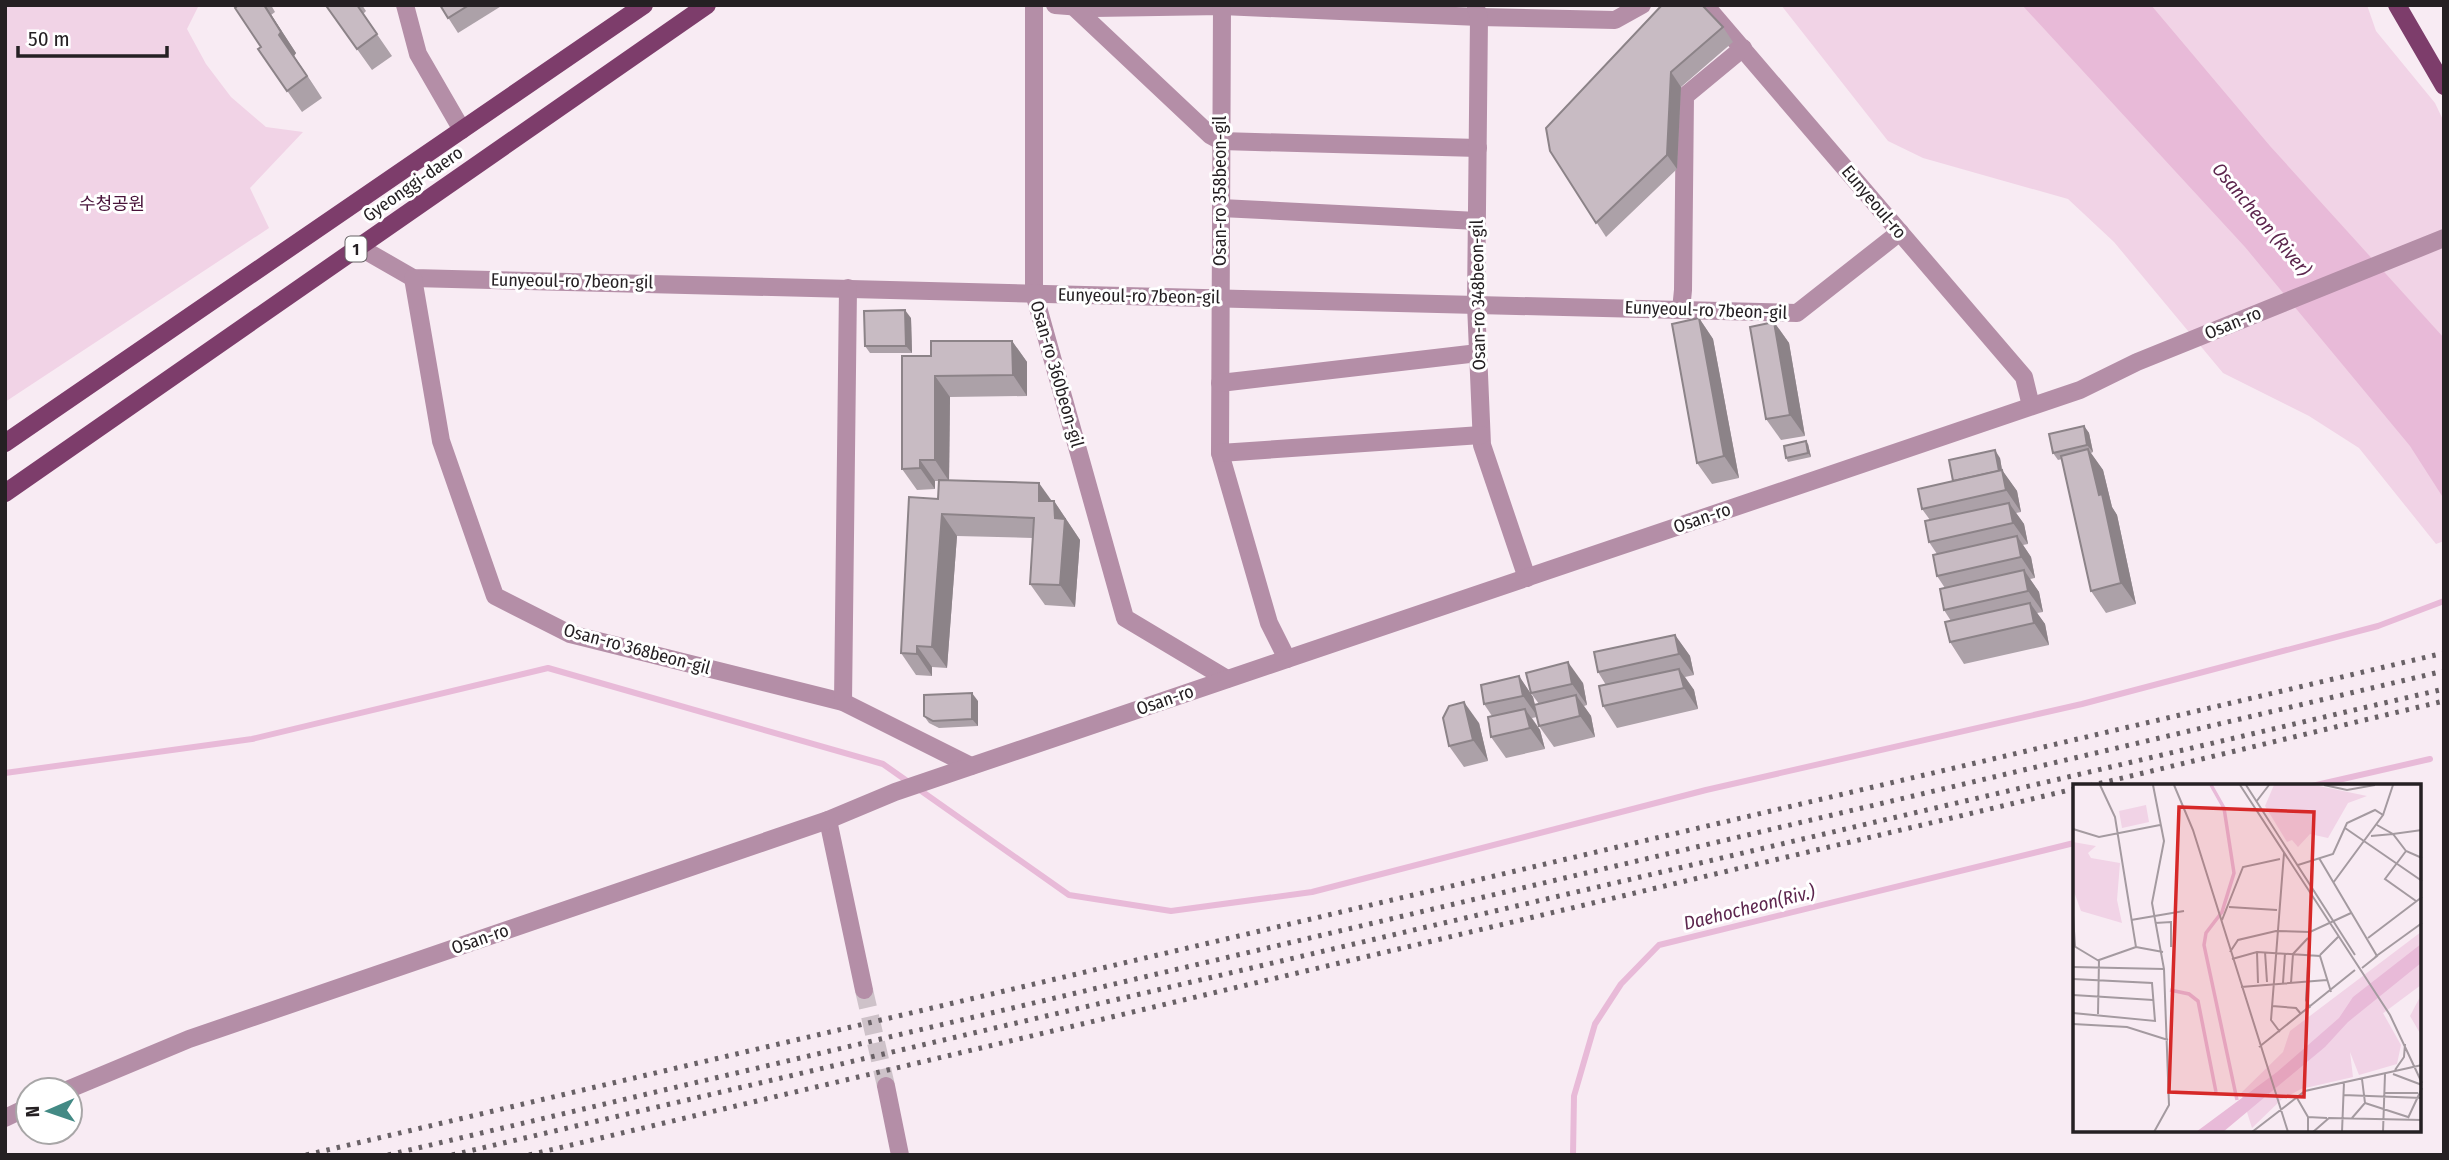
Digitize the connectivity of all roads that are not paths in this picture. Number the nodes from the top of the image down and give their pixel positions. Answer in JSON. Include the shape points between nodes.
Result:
{"nodes":[{"id":1,"x":405,"y":5,"type":"edge"},
{"id":2,"x":644,"y":5,"type":"edge"},
{"id":3,"x":707,"y":5,"type":"edge"},
{"id":4,"x":1034,"y":5,"type":"edge"},
{"id":5,"x":1055,"y":5,"type":"edge"},
{"id":6,"x":1642,"y":5,"type":"edge"},
{"id":7,"x":1705,"y":5,"type":"edge"},
{"id":8,"x":2397,"y":5,"type":"edge"},
{"id":9,"x":1222,"y":6,"type":"edge"},
{"id":10,"x":1074,"y":7,"type":"edge"},
{"id":11,"x":1477,"y":11,"type":"edge"},
{"id":12,"x":1743,"y":48,"type":"junction"},
{"id":13,"x":2442,"y":80,"type":"edge"},
{"id":14,"x":462,"y":130,"type":"junction"},
{"id":15,"x":1221,"y":141,"type":"junction"},
{"id":16,"x":1478,"y":148,"type":"junction"},
{"id":17,"x":1221,"y":208,"type":"junction"},
{"id":18,"x":1477,"y":221,"type":"junction"},
{"id":19,"x":1899,"y":232,"type":"junction"},
{"id":20,"x":2444,"y":238,"type":"edge"},
{"id":21,"x":359,"y":247,"type":"junction"},
{"id":22,"x":413,"y":278,"type":"junction"},
{"id":23,"x":848,"y":288,"type":"junction"},
{"id":24,"x":1034,"y":293,"type":"junction"},
{"id":25,"x":1219,"y":298,"type":"junction"},
{"id":26,"x":1476,"y":304,"type":"junction"},
{"id":27,"x":1681,"y":310,"type":"junction"},
{"id":28,"x":1478,"y":353,"type":"junction"},
{"id":29,"x":1220,"y":383,"type":"junction"},
{"id":30,"x":2031,"y":407,"type":"junction"},
{"id":31,"x":1482,"y":435,"type":"junction"},
{"id":32,"x":5,"y":443,"type":"edge"},
{"id":33,"x":1220,"y":453,"type":"junction"},
{"id":34,"x":5,"y":493,"type":"edge"},
{"id":35,"x":1527,"y":578,"type":"junction"},
{"id":36,"x":1287,"y":659,"type":"junction"},
{"id":37,"x":1227,"y":679,"type":"junction"},
{"id":38,"x":843,"y":702,"type":"junction"},
{"id":39,"x":971,"y":766,"type":"junction"},
{"id":40,"x":828,"y":820,"type":"junction"},
{"id":41,"x":864,"y":990,"type":"tunnel mouth"},
{"id":42,"x":84,"y":1083,"type":"edge"},
{"id":43,"x":886,"y":1086,"type":"tunnel mouth"},
{"id":44,"x":901,"y":1155,"type":"edge"}],
"edges":[{"from":1,"to":14,"type":"street","via":[[418,54]]},
{"from":2,"to":14,"type":"main road","name":"Gyeonggi-daero","number":"1"},
{"from":3,"to":21,"type":"main road","name":"Gyeonggi-daero","number":"1"},
{"from":4,"to":24,"type":"street","name":"Osan-ro 360beon-gil"},
{"from":5,"to":10,"type":"street"},
{"from":6,"to":11,"type":"street","via":[[1615,20]]},
{"from":7,"to":12,"type":"street","name":"Eunyeoul-ro"},
{"from":8,"to":13,"type":"main road"},
{"from":9,"to":10,"type":"street"},
{"from":9,"to":11,"type":"street"},
{"from":9,"to":15,"type":"street","name":"Osan-ro 358beon-gil"},
{"from":10,"to":15,"type":"street"},
{"from":11,"to":16,"type":"street","name":"Osan-ro 348beon-gil"},
{"from":12,"to":19,"type":"street","name":"Eunyeoul-ro"},
{"from":12,"to":27,"type":"street","via":[[1685,96]]},
{"from":14,"to":32,"type":"main road","name":"Gyeonggi-daero","number":"1"},
{"from":15,"to":16,"type":"street"},
{"from":15,"to":17,"type":"street","name":"Osan-ro 358beon-gil"},
{"from":16,"to":18,"type":"street","name":"Osan-ro 348beon-gil"},
{"from":17,"to":18,"type":"street"},
{"from":17,"to":25,"type":"street","name":"Osan-ro 358beon-gil"},
{"from":18,"to":26,"type":"street","name":"Osan-ro 348beon-gil"},
{"from":19,"to":27,"type":"street","name":"Eunyeoul-ro 7beon-gil","via":[[1797,313]]},
{"from":19,"to":30,"type":"street","name":"Eunyeoul-ro","via":[[2024,377]]},
{"from":20,"to":30,"type":"street","name":"Osan-ro"},
{"from":21,"to":22,"type":"street","name":"Eunyeoul-ro 7beon-gil"},
{"from":21,"to":34,"type":"main road","name":"Gyeonggi-daero","number":"1"},
{"from":22,"to":23,"type":"street","name":"Eunyeoul-ro 7beon-gil"},
{"from":22,"to":38,"type":"street","name":"Osan-ro 368beon-gil","via":[[441,441],[495,596],[570,634]]},
{"from":23,"to":24,"type":"street","name":"Eunyeoul-ro 7beon-gil"},
{"from":23,"to":38,"type":"street"},
{"from":24,"to":25,"type":"street","name":"Eunyeoul-ro 7beon-gil"},
{"from":24,"to":37,"type":"street","name":"Osan-ro 360beon-gil","via":[[1125,618]]},
{"from":25,"to":26,"type":"street","name":"Eunyeoul-ro 7beon-gil"},
{"from":25,"to":29,"type":"street","name":"Osan-ro 358beon-gil"},
{"from":26,"to":27,"type":"street","name":"Eunyeoul-ro 7beon-gil"},
{"from":26,"to":28,"type":"street","name":"Osan-ro 348beon-gil"},
{"from":28,"to":29,"type":"street"},
{"from":28,"to":31,"type":"street","name":"Osan-ro 348beon-gil"},
{"from":29,"to":33,"type":"street","name":"Osan-ro 358beon-gil"},
{"from":30,"to":35,"type":"street","name":"Osan-ro"},
{"from":31,"to":33,"type":"street"},
{"from":31,"to":35,"type":"street","name":"Osan-ro 348beon-gil"},
{"from":33,"to":36,"type":"street","name":"Osan-ro 358beon-gil","via":[[1269,623]]},
{"from":35,"to":36,"type":"street","name":"Osan-ro"},
{"from":36,"to":37,"type":"street","name":"Osan-ro"},
{"from":37,"to":39,"type":"street","name":"Osan-ro"},
{"from":38,"to":39,"type":"street","name":"Osan-ro 368beon-gil"},
{"from":39,"to":40,"type":"street","name":"Osan-ro"},
{"from":40,"to":41,"type":"street"},
{"from":40,"to":42,"type":"street","name":"Osan-ro","via":[[189,1039]]},
{"from":43,"to":44,"type":"street"}]}
